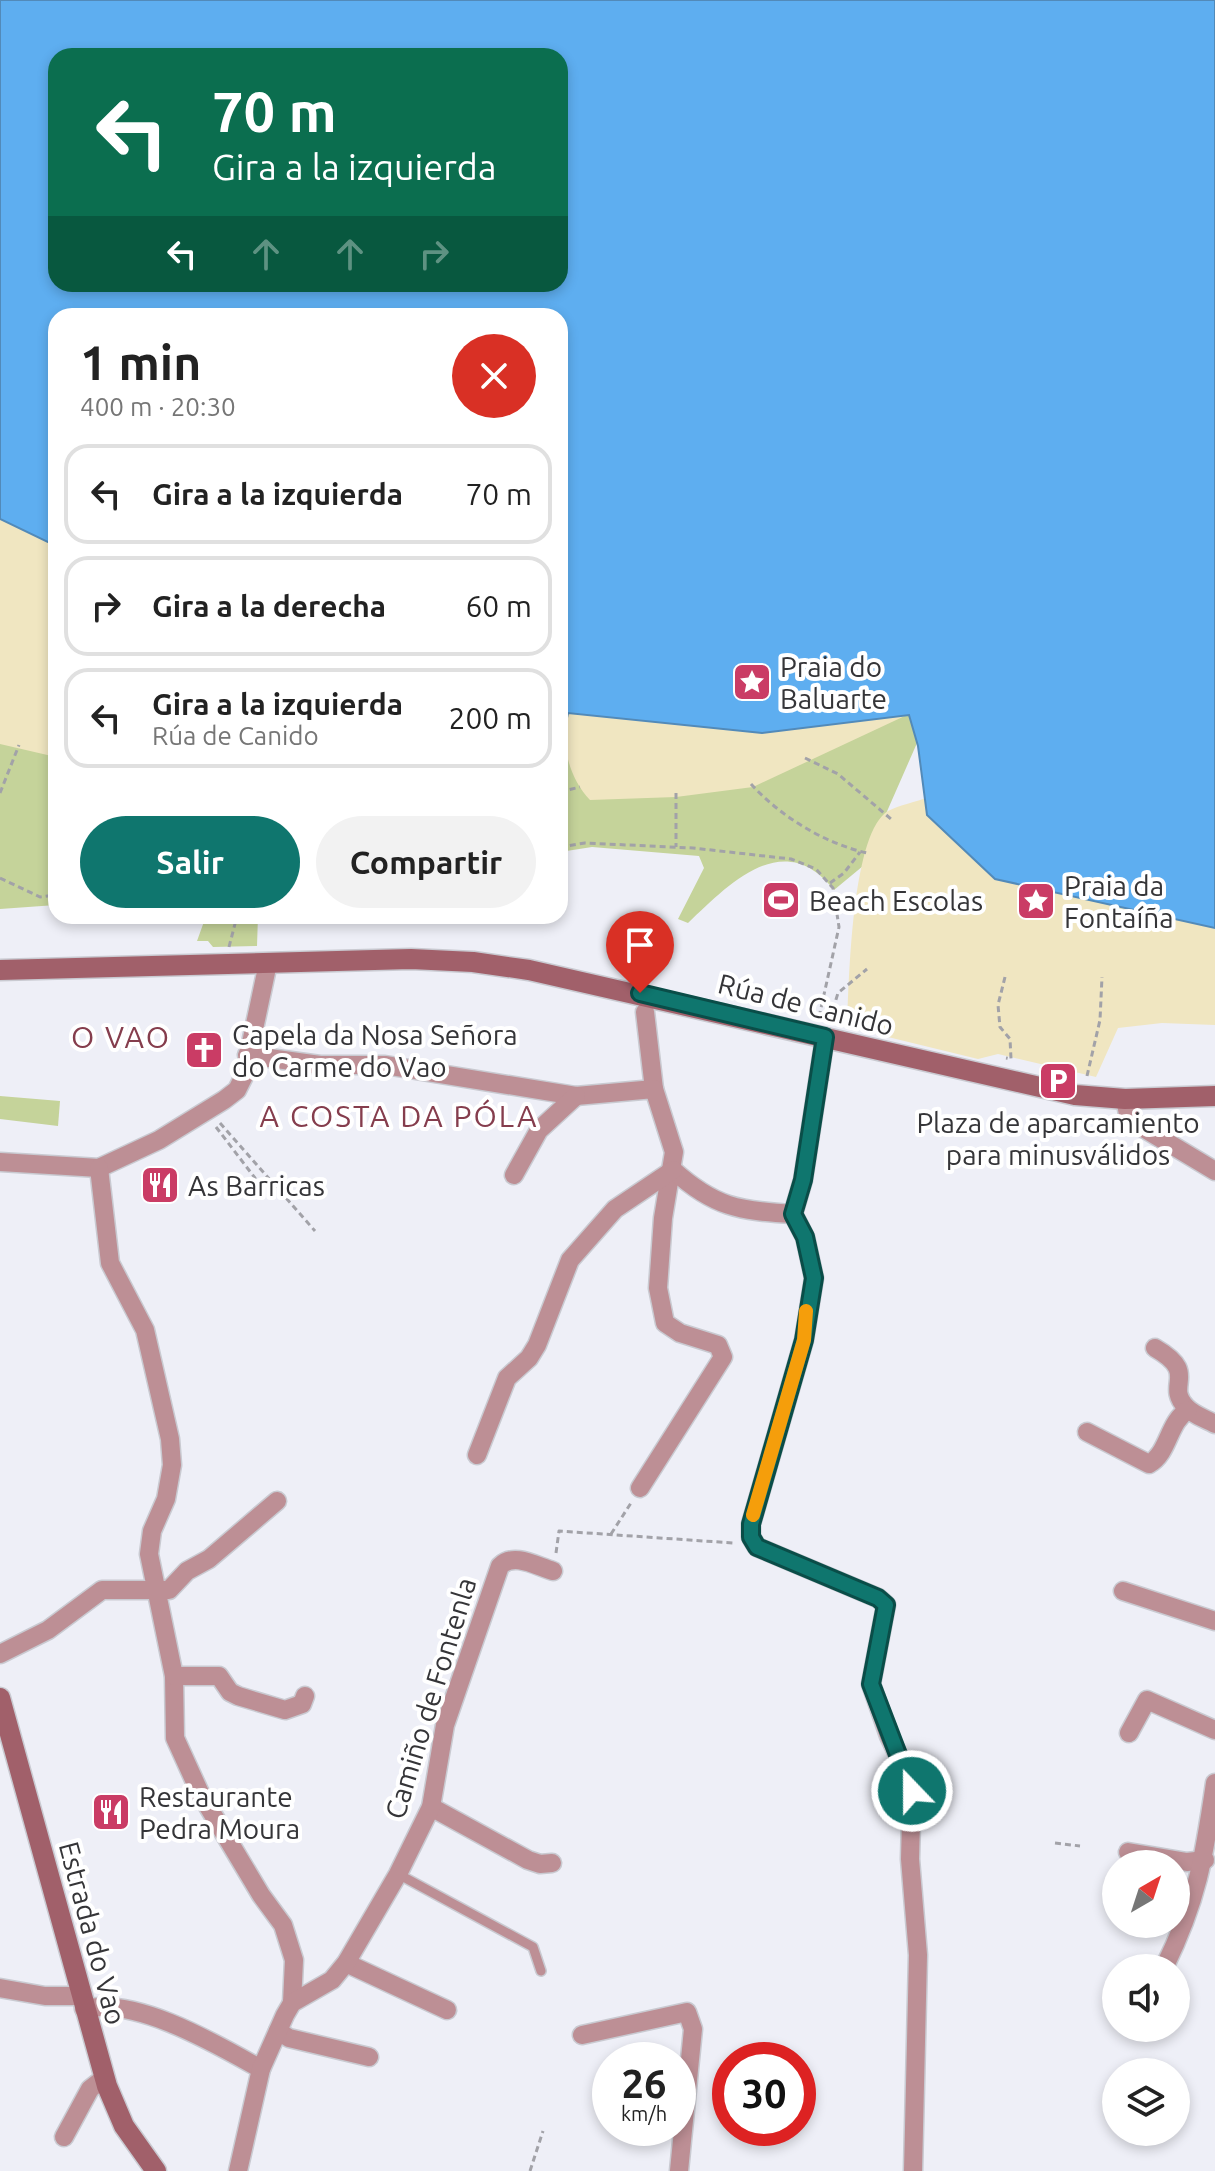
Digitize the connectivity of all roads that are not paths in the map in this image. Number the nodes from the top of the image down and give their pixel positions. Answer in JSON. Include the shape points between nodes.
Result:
{"nodes":[{"id":1,"x":268,"y":963,"type":"junction"},
{"id":2,"x":0,"y":970,"type":"edge"},
{"id":3,"x":645,"y":1012,"type":"dead end"},
{"id":4,"x":824,"y":1029,"type":"junction"},
{"id":5,"x":247,"y":1055,"type":"junction"},
{"id":6,"x":654,"y":1089,"type":"junction"},
{"id":7,"x":576,"y":1096,"type":"junction"},
{"id":8,"x":1215,"y":1096,"type":"edge"},
{"id":9,"x":1125,"y":1099,"type":"junction"},
{"id":10,"x":0,"y":1162,"type":"edge"},
{"id":11,"x":99,"y":1168,"type":"junction"},
{"id":12,"x":673,"y":1170,"type":"junction"},
{"id":13,"x":1215,"y":1171,"type":"edge"},
{"id":14,"x":514,"y":1175,"type":"dead end"},
{"id":15,"x":793,"y":1214,"type":"junction"},
{"id":16,"x":1155,"y":1348,"type":"dead end"},
{"id":17,"x":1188,"y":1410,"type":"junction"},
{"id":18,"x":1215,"y":1424,"type":"edge"},
{"id":19,"x":1087,"y":1432,"type":"dead end"},
{"id":20,"x":477,"y":1455,"type":"dead end"},
{"id":21,"x":640,"y":1488,"type":"road end"},
{"id":22,"x":277,"y":1501,"type":"dead end"},
{"id":23,"x":553,"y":1571,"type":"road end"},
{"id":24,"x":1123,"y":1591,"type":"dead end"},
{"id":25,"x":158,"y":1592,"type":"junction"},
{"id":26,"x":1215,"y":1621,"type":"edge"},
{"id":27,"x":0,"y":1654,"type":"edge"},
{"id":28,"x":174,"y":1676,"type":"junction"},
{"id":29,"x":305,"y":1696,"type":"dead end"},
{"id":30,"x":0,"y":1698,"type":"edge"},
{"id":31,"x":1215,"y":1730,"type":"edge"},
{"id":32,"x":1129,"y":1733,"type":"dead end"},
{"id":33,"x":1215,"y":1783,"type":"edge"},
{"id":34,"x":431,"y":1807,"type":"junction"},
{"id":35,"x":1205,"y":1860,"type":"junction"},
{"id":36,"x":1190,"y":1862,"type":"edge"},
{"id":37,"x":552,"y":1863,"type":"dead end"},
{"id":38,"x":398,"y":1874,"type":"junction"},
{"id":39,"x":1171,"y":1954,"type":"edge"},
{"id":40,"x":346,"y":1963,"type":"junction"},
{"id":41,"x":541,"y":1971,"type":"dead end"},
{"id":42,"x":0,"y":1988,"type":"edge"},
{"id":43,"x":82,"y":2002,"type":"junction"},
{"id":44,"x":292,"y":2003,"type":"junction"},
{"id":45,"x":447,"y":2010,"type":"dead end"},
{"id":46,"x":278,"y":2031,"type":"junction"},
{"id":47,"x":582,"y":2035,"type":"dead end"},
{"id":48,"x":369,"y":2057,"type":"dead end"},
{"id":49,"x":261,"y":2069,"type":"junction"},
{"id":50,"x":104,"y":2078,"type":"junction"},
{"id":51,"x":64,"y":2137,"type":"dead end"},
{"id":52,"x":156,"y":2171,"type":"edge"},
{"id":53,"x":238,"y":2171,"type":"edge"},
{"id":54,"x":679,"y":2171,"type":"edge"},
{"id":55,"x":913,"y":2171,"type":"edge"}],
"edges":[{"from":1,"to":2,"type":"main road","name":"Rúa de Canido"},
{"from":1,"to":4,"type":"main road","name":"Rúa de Canido","via":[[411,959],[500,965]]},
{"from":1,"to":5,"type":"street"},
{"from":3,"to":6,"type":"street"},
{"from":4,"to":9,"type":"main road","name":"Rúa de Canido","via":[[1075,1095]]},
{"from":4,"to":15,"type":"street","via":[[803,1180]]},
{"from":5,"to":7,"type":"street","via":[[320,1065],[385,1065]]},
{"from":5,"to":11,"type":"street","via":[[237,1090],[159,1140]]},
{"from":6,"to":7,"type":"street"},
{"from":6,"to":12,"type":"street","via":[[674,1152]]},
{"from":7,"to":14,"type":"street","via":[[539,1130]]},
{"from":8,"to":9,"type":"main road","name":"Rúa de Canido"},
{"from":9,"to":13,"type":"street","via":[[1135,1123]]},
{"from":10,"to":11,"type":"street"},
{"from":11,"to":25,"type":"street","via":[[110,1263],[145,1330],[170,1439],[166,1499],[149,1554]]},
{"from":12,"to":15,"type":"street","via":[[717,1203]]},
{"from":12,"to":20,"type":"street","via":[[615,1209],[570,1260],[537,1345],[507,1378]]},
{"from":12,"to":21,"type":"street","via":[[658,1288],[665,1323],[718,1345],[723,1357]]},
{"from":15,"to":55,"type":"street","via":[[805,1237],[814,1278],[804,1340],[751,1524],[754,1542],[886,1605],[871,1684],[912,1784],[910,1859],[918,1955]]},
{"from":16,"to":17,"type":"street","via":[[1175,1359],[1179,1393]]},
{"from":17,"to":18,"type":"street"},
{"from":17,"to":19,"type":"street","via":[[1149,1464]]},
{"from":22,"to":25,"type":"street","via":[[209,1559],[187,1571],[177,1585]]},
{"from":23,"to":34,"type":"street","name":"Camiño de Fontenla","via":[[515,1559],[500,1566],[445,1725]]},
{"from":24,"to":26,"type":"street"},
{"from":25,"to":27,"type":"street","via":[[102,1590],[48,1630]]},
{"from":25,"to":28,"type":"street"},
{"from":28,"to":29,"type":"street","via":[[219,1676],[230,1692],[285,1710],[302,1704]]},
{"from":28,"to":44,"type":"street","via":[[175,1738],[200,1793],[283,1925],[294,1960]]},
{"from":30,"to":43,"type":"main road","name":"Estrada do Vao"},
{"from":31,"to":32,"type":"street","via":[[1147,1700]]},
{"from":33,"to":35,"type":"street"},
{"from":34,"to":37,"type":"street","via":[[528,1860]]},
{"from":34,"to":38,"type":"street","name":"Camiño de Fontenla"},
{"from":35,"to":36,"type":"street"},
{"from":35,"to":39,"type":"street"},
{"from":38,"to":40,"type":"street","name":"Camiño de Fontenla"},
{"from":38,"to":41,"type":"lane","via":[[533,1947]]},
{"from":40,"to":44,"type":"street","name":"Camiño de Fontenla","via":[[332,1980]]},
{"from":40,"to":45,"type":"street"},
{"from":42,"to":43,"type":"street"},
{"from":43,"to":49,"type":"street","via":[[179,2025]]},
{"from":43,"to":50,"type":"main road","name":"Estrada do Vao"},
{"from":44,"to":46,"type":"street"},
{"from":46,"to":48,"type":"street"},
{"from":46,"to":49,"type":"street"},
{"from":47,"to":54,"type":"street","via":[[687,2012],[693,2029]]},
{"from":49,"to":53,"type":"street"},
{"from":50,"to":51,"type":"street","via":[[90,2089]]},
{"from":50,"to":52,"type":"main road","name":"Estrada do Vao","via":[[124,2126]]}]}
